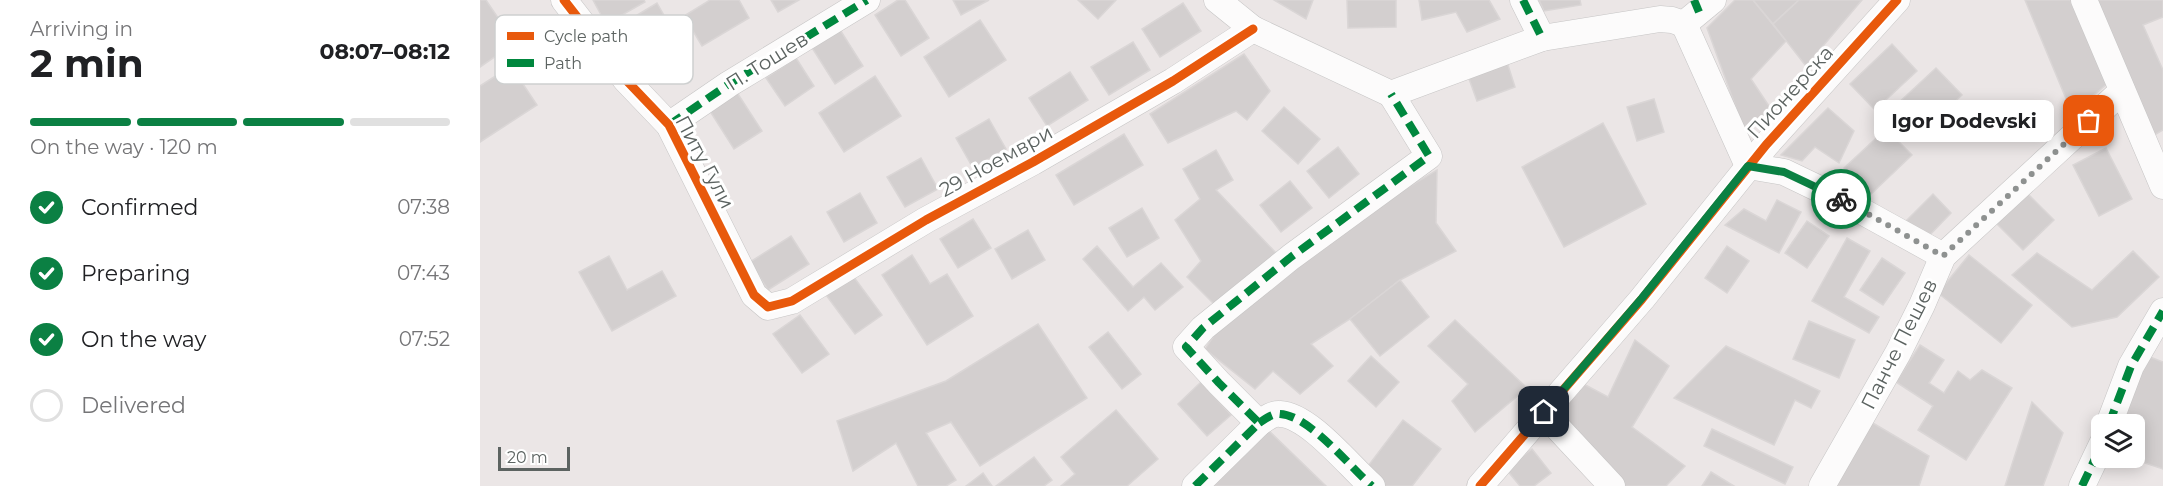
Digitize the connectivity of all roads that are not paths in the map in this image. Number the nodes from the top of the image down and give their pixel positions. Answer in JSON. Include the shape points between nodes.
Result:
{"nodes":[{"id":1,"x":564,"y":0,"type":"edge"},
{"id":2,"x":867,"y":0,"type":"edge"},
{"id":3,"x":1217,"y":0,"type":"edge"},
{"id":4,"x":1523,"y":0,"type":"edge"},
{"id":5,"x":1897,"y":0,"type":"edge"},
{"id":6,"x":2084,"y":0,"type":"edge"},
{"id":7,"x":1697,"y":9,"type":"edge"},
{"id":8,"x":576,"y":15,"type":"edge"},
{"id":9,"x":1252,"y":29,"type":"junction"},
{"id":10,"x":1542,"y":38,"type":"junction"},
{"id":11,"x":630,"y":84,"type":"edge"},
{"id":12,"x":2122,"y":91,"type":"junction"},
{"id":13,"x":1391,"y":94,"type":"junction"},
{"id":14,"x":669,"y":125,"type":"junction"},
{"id":15,"x":1748,"y":166,"type":"junction"},
{"id":16,"x":2163,"y":186,"type":"edge"},
{"id":17,"x":1943,"y":256,"type":"junction"},
{"id":18,"x":754,"y":295,"type":"joint"},
{"id":19,"x":2163,"y":311,"type":"edge"},
{"id":20,"x":1544,"y":412,"type":"junction"},
{"id":21,"x":2113,"y":414,"type":"edge"},
{"id":22,"x":1259,"y":423,"type":"junction"},
{"id":23,"x":2091,"y":467,"type":"edge"},
{"id":24,"x":1195,"y":486,"type":"edge"},
{"id":25,"x":1372,"y":486,"type":"edge"},
{"id":26,"x":1480,"y":486,"type":"edge"},
{"id":27,"x":1612,"y":486,"type":"edge"},
{"id":28,"x":1822,"y":486,"type":"edge"},
{"id":29,"x":2082,"y":486,"type":"edge"}],
"edges":[{"from":1,"to":8,"type":"street","name":"Питу Гули"},
{"from":2,"to":14,"type":"street","name":"П. Тошев"},
{"from":3,"to":9,"type":"street"},
{"from":4,"to":10,"type":"street"},
{"from":5,"to":15,"type":"street","name":"Пионерска"},
{"from":6,"to":12,"type":"street"},
{"from":7,"to":10,"type":"street","via":[[1672,20]]},
{"from":7,"to":15,"type":"street"},
{"from":9,"to":13,"type":"street"},
{"from":9,"to":18,"type":"street","name":"29 Ноември","via":[[1173,81],[926,220],[792,301],[768,307]]},
{"from":10,"to":13,"type":"street"},
{"from":11,"to":14,"type":"street","name":"Питу Гули"},
{"from":12,"to":16,"type":"street"},
{"from":12,"to":17,"type":"street","name":"Панче Пешев"},
{"from":13,"to":22,"type":"street","via":[[1429,156],[1291,257],[1186,346]]},
{"from":14,"to":18,"type":"street","name":"Питу Гули"},
{"from":15,"to":17,"type":"street","via":[[1784,172]]},
{"from":15,"to":20,"type":"street","name":"Пионерска"},
{"from":17,"to":28,"type":"street","name":"Панче Пешев","via":[[1898,353]]},
{"from":19,"to":21,"type":"street","via":[[2131,366]]},
{"from":20,"to":26,"type":"street","name":"Пионерска"},
{"from":20,"to":27,"type":"street"},
{"from":22,"to":24,"type":"street"},
{"from":22,"to":25,"type":"street","via":[[1278,413],[1291,416],[1315,431]]},
{"from":23,"to":29,"type":"street"}]}
